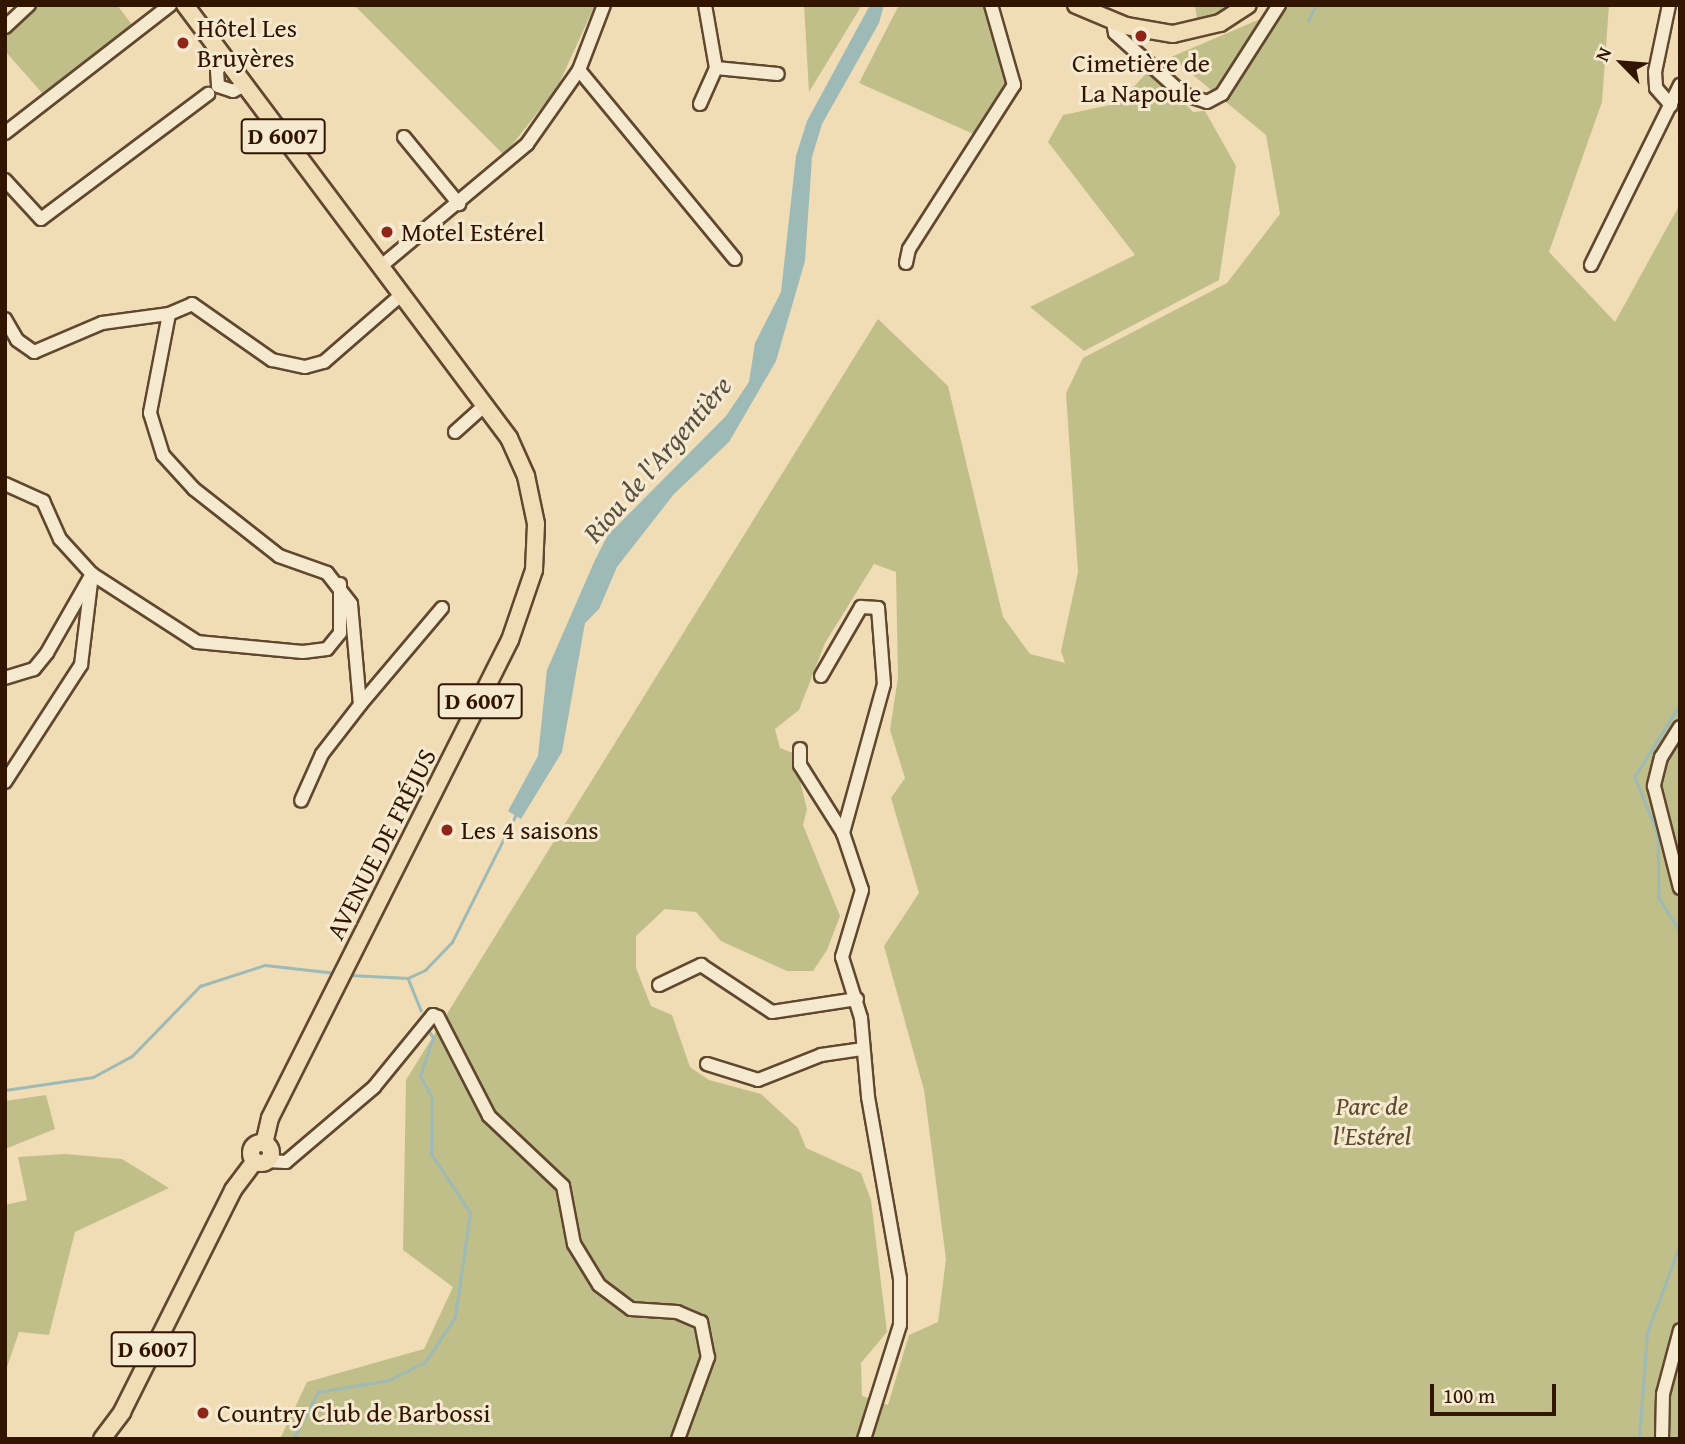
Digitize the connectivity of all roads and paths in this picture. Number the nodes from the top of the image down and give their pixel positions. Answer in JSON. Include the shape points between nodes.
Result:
{"nodes":[{"id":1,"x":29,"y":5,"type":"edge"},
{"id":2,"x":170,"y":5,"type":"edge"},
{"id":3,"x":185,"y":5,"type":"edge"},
{"id":4,"x":604,"y":5,"type":"edge"},
{"id":5,"x":705,"y":5,"type":"edge"},
{"id":6,"x":991,"y":5,"type":"edge"},
{"id":7,"x":1076,"y":5,"type":"edge"},
{"id":8,"x":1248,"y":5,"type":"edge"},
{"id":9,"x":1279,"y":5,"type":"edge"},
{"id":10,"x":1669,"y":5,"type":"edge"},
{"id":11,"x":1113,"y":22,"type":"junction"},
{"id":12,"x":5,"y":27,"type":"edge"},
{"id":13,"x":225,"y":59,"type":"junction"},
{"id":14,"x":716,"y":68,"type":"junction"},
{"id":15,"x":579,"y":70,"type":"junction"},
{"id":16,"x":778,"y":74,"type":"dead end"},
{"id":17,"x":245,"y":85,"type":"junction"},
{"id":18,"x":1680,"y":85,"type":"edge"},
{"id":19,"x":214,"y":90,"type":"junction"},
{"id":20,"x":700,"y":104,"type":"dead end"},
{"id":21,"x":1671,"y":105,"type":"junction"},
{"id":22,"x":5,"y":133,"type":"edge"},
{"id":23,"x":404,"y":137,"type":"dead end"},
{"id":24,"x":5,"y":180,"type":"edge"},
{"id":25,"x":459,"y":204,"type":"junction"},
{"id":26,"x":735,"y":259,"type":"dead end"},
{"id":27,"x":906,"y":263,"type":"dead end"},
{"id":28,"x":1591,"y":265,"type":"dead end"},
{"id":29,"x":380,"y":267,"type":"junction"},
{"id":30,"x":401,"y":295,"type":"junction"},
{"id":31,"x":169,"y":314,"type":"junction"},
{"id":32,"x":5,"y":319,"type":"edge"},
{"id":33,"x":485,"y":405,"type":"junction"},
{"id":34,"x":455,"y":432,"type":"dead end"},
{"id":35,"x":5,"y":484,"type":"edge"},
{"id":36,"x":92,"y":574,"type":"junction"},
{"id":37,"x":340,"y":584,"type":"junction"},
{"id":38,"x":442,"y":608,"type":"dead end"},
{"id":39,"x":821,"y":676,"type":"dead end"},
{"id":40,"x":5,"y":678,"type":"edge"},
{"id":41,"x":360,"y":705,"type":"junction"},
{"id":42,"x":1680,"y":727,"type":"edge"},
{"id":43,"x":800,"y":748,"type":"dead end"},
{"id":44,"x":5,"y":782,"type":"edge"},
{"id":45,"x":301,"y":802,"type":"dead end"},
{"id":46,"x":843,"y":833,"type":"junction"},
{"id":47,"x":1680,"y":888,"type":"edge"},
{"id":48,"x":659,"y":985,"type":"dead end"},
{"id":49,"x":856,"y":999,"type":"junction"},
{"id":50,"x":862,"y":1049,"type":"junction"},
{"id":51,"x":707,"y":1063,"type":"dead end"},
{"id":52,"x":261,"y":1161,"type":"junction"},
{"id":53,"x":1680,"y":1330,"type":"edge"},
{"id":54,"x":102,"y":1439,"type":"edge"},
{"id":55,"x":678,"y":1439,"type":"edge"},
{"id":56,"x":864,"y":1439,"type":"edge"},
{"id":57,"x":1662,"y":1439,"type":"edge"}],
"edges":[{"from":1,"to":12,"type":"street"},
{"from":2,"to":22,"type":"street"},
{"from":3,"to":13,"type":"main road","name":"AVENUE DE FRÉJUS","number":"D 6007"},
{"from":4,"to":15,"type":"street"},
{"from":5,"to":14,"type":"street"},
{"from":6,"to":27,"type":"street","via":[[1015,80],[1010,106],[909,249]]},
{"from":7,"to":11,"type":"main road"},
{"from":8,"to":11,"type":"main road","via":[[1220,23],[1182,33]]},
{"from":9,"to":11,"type":"street","via":[[1222,94],[1208,102],[1183,94],[1115,33]]},
{"from":10,"to":21,"type":"street","via":[[1655,72],[1656,88]]},
{"from":13,"to":17,"type":"main road","name":"AVENUE DE FRÉJUS","number":"D 6007"},
{"from":13,"to":19,"type":"street","via":[[217,71]]},
{"from":14,"to":16,"type":"street"},
{"from":14,"to":20,"type":"street"},
{"from":15,"to":25,"type":"street","via":[[527,144]]},
{"from":15,"to":26,"type":"street"},
{"from":17,"to":19,"type":"street","via":[[233,91]]},
{"from":17,"to":29,"type":"main road","name":"AVENUE DE FRÉJUS","number":"D 6007"},
{"from":18,"to":21,"type":"street"},
{"from":19,"to":24,"type":"street","via":[[41,219]]},
{"from":21,"to":28,"type":"street"},
{"from":23,"to":25,"type":"street"},
{"from":25,"to":29,"type":"street"},
{"from":29,"to":30,"type":"main road","name":"AVENUE DE FRÉJUS","number":"D 6007"},
{"from":30,"to":31,"type":"street","via":[[324,362],[305,367],[272,360],[200,306],[181,305]]},
{"from":30,"to":33,"type":"main road","name":"AVENUE DE FRÉJUS","number":"D 6007"},
{"from":31,"to":32,"type":"street","via":[[102,323],[34,352],[17,340]]},
{"from":31,"to":37,"type":"street","via":[[150,413],[163,455],[194,489],[279,556],[316,568]]},
{"from":33,"to":34,"type":"street"},
{"from":33,"to":52,"type":"main road","name":"AVENUE DE FRÉJUS","number":"D 6007","via":[[509,438],[531,491],[537,542],[529,592],[334,991],[264,1143],[270,1149]]},
{"from":35,"to":36,"type":"street","via":[[43,501],[60,539]]},
{"from":36,"to":37,"type":"street","via":[[197,642],[303,652],[327,649],[340,633]]},
{"from":36,"to":40,"type":"street","via":[[34,669]]},
{"from":36,"to":44,"type":"street","via":[[81,665]]},
{"from":37,"to":41,"type":"street","via":[[351,604]]},
{"from":38,"to":41,"type":"street"},
{"from":39,"to":46,"type":"street","via":[[861,607],[878,608],[884,684]]},
{"from":41,"to":45,"type":"street","via":[[322,754]]},
{"from":42,"to":47,"type":"street","via":[[1661,757],[1654,786]]},
{"from":43,"to":46,"type":"street","via":[[800,765],[813,793]]},
{"from":46,"to":49,"type":"street","via":[[862,890],[842,957]]},
{"from":48,"to":49,"type":"street","via":[[701,965],[772,1012]]},
{"from":49,"to":50,"type":"street"},
{"from":50,"to":51,"type":"street","via":[[821,1055],[758,1080]]},
{"from":50,"to":56,"type":"street","via":[[901,1302],[898,1335]]},
{"from":52,"to":54,"type":"main road","number":"D 6007","via":[[233,1190],[121,1412]]},
{"from":52,"to":55,"type":"street","via":[[286,1162],[374,1087],[433,1015],[489,1116],[563,1186],[574,1244],[604,1291],[631,1309],[677,1312],[701,1322],[708,1357]]},
{"from":53,"to":57,"type":"street","via":[[1663,1394]]}]}
